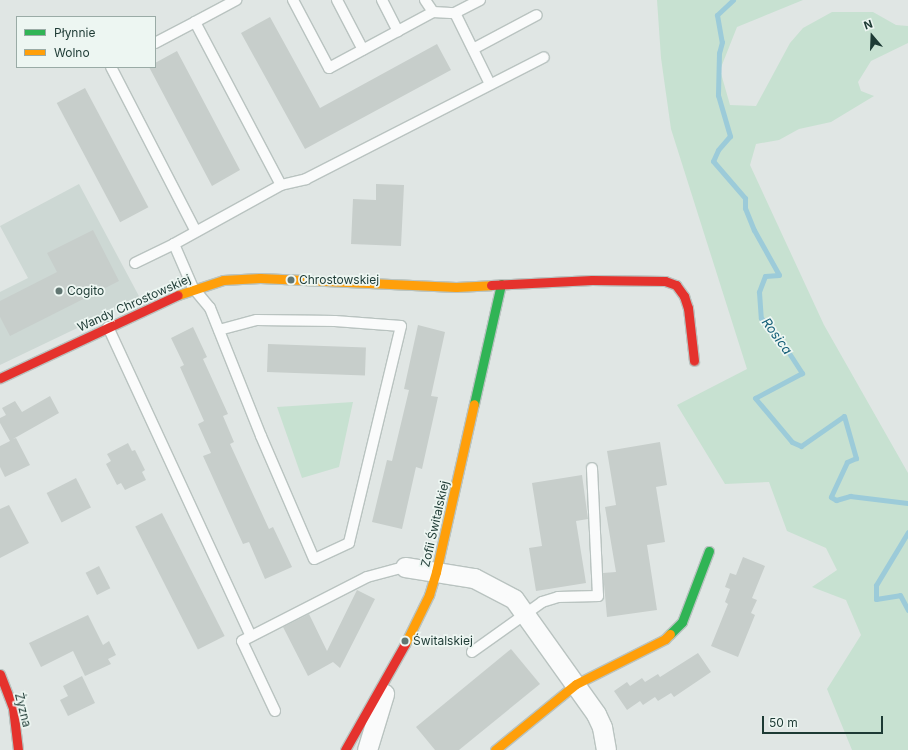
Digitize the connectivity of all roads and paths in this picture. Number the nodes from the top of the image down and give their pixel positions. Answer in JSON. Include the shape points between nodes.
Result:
{"nodes":[{"id":1,"x":236,"y":0,"type":"edge"},
{"id":2,"x":293,"y":0,"type":"edge"},
{"id":3,"x":337,"y":0,"type":"edge"},
{"id":4,"x":382,"y":0,"type":"edge"},
{"id":5,"x":425,"y":0,"type":"edge"},
{"id":6,"x":480,"y":0,"type":"edge"},
{"id":7,"x":433,"y":12,"type":"junction"},
{"id":8,"x":455,"y":13,"type":"junction"},
{"id":9,"x":537,"y":15,"type":"dead end"},
{"id":10,"x":195,"y":22,"type":"junction"},
{"id":11,"x":398,"y":31,"type":"junction"},
{"id":12,"x":156,"y":42,"type":"edge"},
{"id":13,"x":472,"y":49,"type":"junction"},
{"id":14,"x":363,"y":50,"type":"junction"},
{"id":15,"x":544,"y":57,"type":"dead end"},
{"id":16,"x":112,"y":68,"type":"edge"},
{"id":17,"x":490,"y":84,"type":"junction"},
{"id":18,"x":281,"y":185,"type":"junction"},
{"id":19,"x":195,"y":230,"type":"junction"},
{"id":20,"x":174,"y":244,"type":"junction"},
{"id":21,"x":135,"y":263,"type":"dead end"},
{"id":22,"x":501,"y":284,"type":"junction"},
{"id":23,"x":194,"y":288,"type":"junction"},
{"id":24,"x":108,"y":327,"type":"junction"},
{"id":25,"x":219,"y":330,"type":"junction"},
{"id":26,"x":694,"y":361,"type":"dead end"},
{"id":27,"x":0,"y":378,"type":"edge"},
{"id":28,"x":592,"y":468,"type":"dead end"},
{"id":29,"x":709,"y":551,"type":"dead end"},
{"id":30,"x":405,"y":567,"type":"joint"},
{"id":31,"x":436,"y":572,"type":"junction"},
{"id":32,"x":524,"y":612,"type":"junction"},
{"id":33,"x":251,"y":636,"type":"junction"},
{"id":34,"x":472,"y":652,"type":"dead end"},
{"id":35,"x":0,"y":675,"type":"edge"},
{"id":36,"x":389,"y":676,"type":"junction"},
{"id":37,"x":576,"y":684,"type":"junction"},
{"id":38,"x":1,"y":704,"type":"dead end"},
{"id":39,"x":275,"y":711,"type":"dead end"},
{"id":40,"x":18,"y":750,"type":"edge"},
{"id":41,"x":345,"y":750,"type":"edge"},
{"id":42,"x":367,"y":750,"type":"edge"},
{"id":43,"x":495,"y":750,"type":"edge"},
{"id":44,"x":606,"y":750,"type":"edge"}],
"edges":[{"from":1,"to":10,"type":"lane"},
{"from":2,"to":14,"type":"lane","via":[[329,68]]},
{"from":3,"to":14,"type":"lane"},
{"from":4,"to":11,"type":"lane"},
{"from":5,"to":7,"type":"lane"},
{"from":6,"to":8,"type":"lane"},
{"from":7,"to":8,"type":"lane"},
{"from":7,"to":11,"type":"lane"},
{"from":8,"to":13,"type":"lane"},
{"from":9,"to":13,"type":"lane"},
{"from":10,"to":12,"type":"lane"},
{"from":10,"to":18,"type":"lane"},
{"from":11,"to":14,"type":"lane"},
{"from":13,"to":17,"type":"lane"},
{"from":15,"to":17,"type":"lane"},
{"from":16,"to":19,"type":"lane"},
{"from":17,"to":18,"type":"lane","via":[[306,179]]},
{"from":18,"to":19,"type":"lane"},
{"from":19,"to":20,"type":"lane"},
{"from":20,"to":21,"type":"lane"},
{"from":20,"to":23,"type":"lane"},
{"from":22,"to":23,"type":"street","name":"Wandy Chrostowskiej","via":[[456,287],[260,278],[223,280]]},
{"from":22,"to":26,"type":"street","name":"Wandy Chrostowskiej","via":[[665,281],[676,285],[684,296],[688,308]]},
{"from":22,"to":31,"type":"street","name":"Zofii Świtalskiej"},
{"from":23,"to":24,"type":"street","name":"Wandy Chrostowskiej"},
{"from":23,"to":25,"type":"lane","via":[[210,308]]},
{"from":24,"to":27,"type":"street","name":"Wandy Chrostowskiej"},
{"from":24,"to":33,"type":"lane"},
{"from":25,"to":25,"type":"lane","via":[[314,559],[349,542],[401,326],[335,321],[257,320]]},
{"from":28,"to":32,"type":"lane","via":[[598,596],[558,597]]},
{"from":29,"to":37,"type":"street","via":[[682,622],[665,639]]},
{"from":30,"to":31,"type":"street"},
{"from":30,"to":33,"type":"lane","via":[[367,577]]},
{"from":31,"to":32,"type":"street","via":[[474,578],[514,599]]},
{"from":31,"to":36,"type":"street","name":"Zofii Świtalskiej","via":[[429,595]]},
{"from":32,"to":34,"type":"lane"},
{"from":32,"to":37,"type":"street"},
{"from":33,"to":39,"type":"lane","via":[[242,641]]},
{"from":35,"to":38,"type":"street","name":"Żyzna"},
{"from":35,"to":40,"type":"street","name":"Żyzna","via":[[13,708]]},
{"from":36,"to":41,"type":"street","name":"Zofii Świtalskiej"},
{"from":36,"to":42,"type":"street"},
{"from":37,"to":43,"type":"street"},
{"from":37,"to":44,"type":"street","via":[[602,727]]}]}
